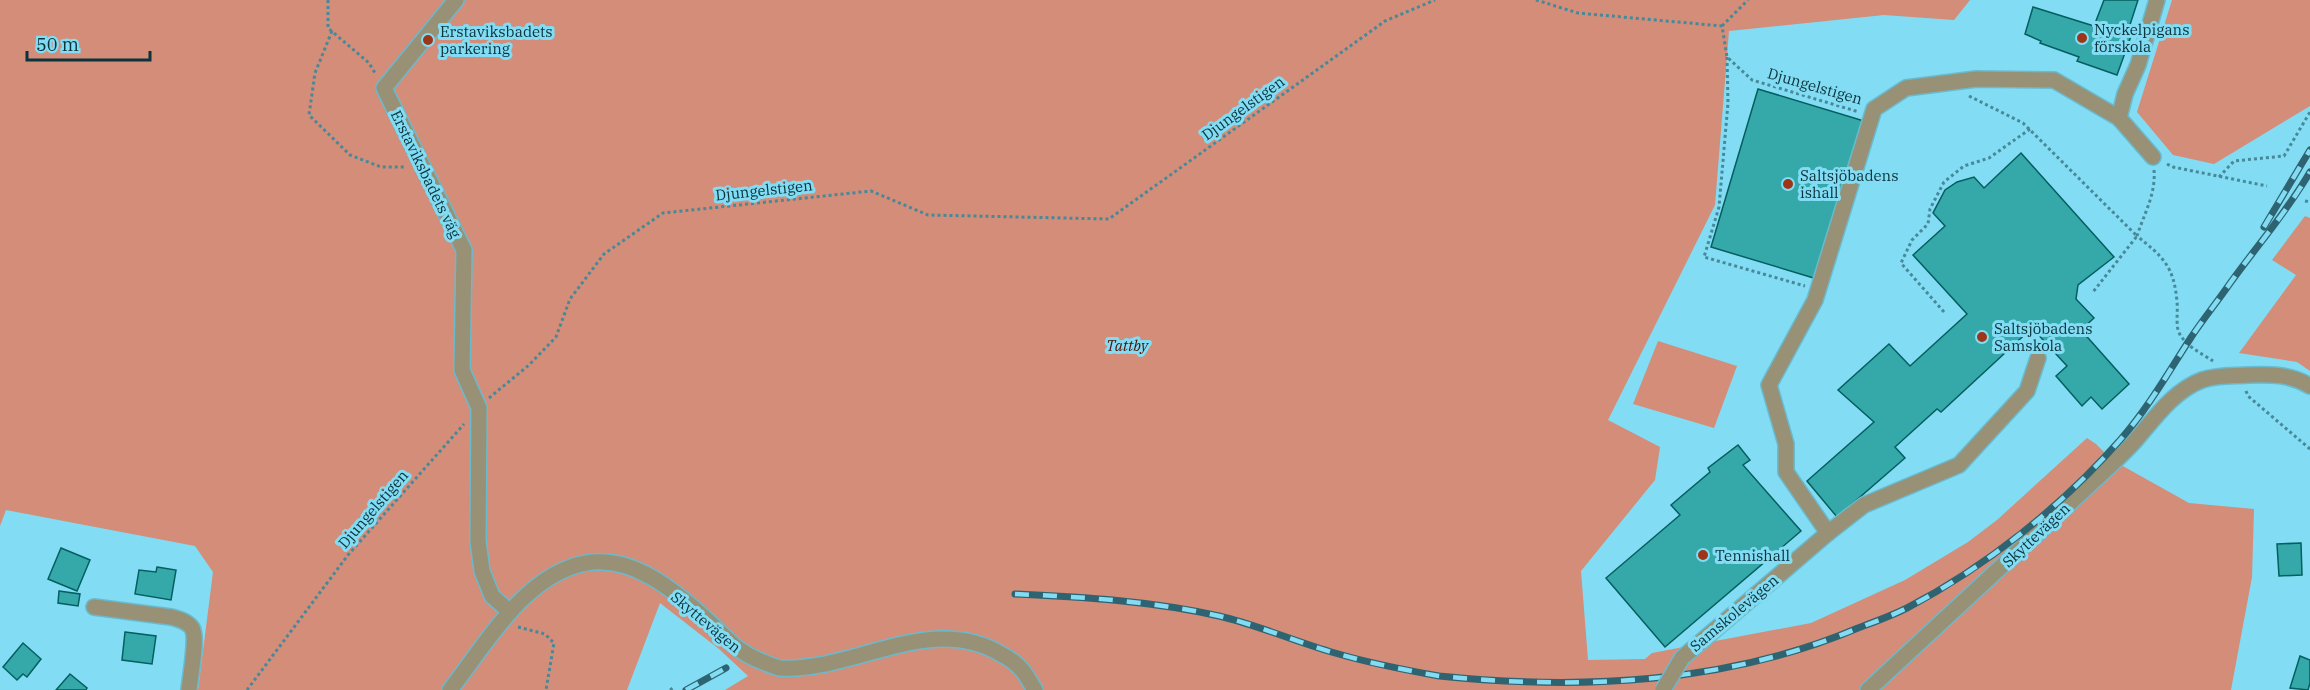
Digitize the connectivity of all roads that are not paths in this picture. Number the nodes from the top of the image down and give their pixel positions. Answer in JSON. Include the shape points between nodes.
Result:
{"nodes":[{"id":1,"x":456,"y":0,"type":"edge"},
{"id":2,"x":2157,"y":0,"type":"edge"},
{"id":3,"x":2119,"y":118,"type":"junction"},
{"id":4,"x":2154,"y":158,"type":"road end"},
{"id":5,"x":2038,"y":358,"type":"dead end"},
{"id":6,"x":2310,"y":386,"type":"edge"},
{"id":7,"x":1828,"y":533,"type":"junction"},
{"id":8,"x":94,"y":607,"type":"dead end"},
{"id":9,"x":512,"y":619,"type":"junction"},
{"id":10,"x":189,"y":690,"type":"edge"},
{"id":11,"x":450,"y":690,"type":"edge"},
{"id":12,"x":1035,"y":690,"type":"edge"},
{"id":13,"x":1663,"y":690,"type":"edge"},
{"id":14,"x":1868,"y":690,"type":"edge"}],
"edges":[{"from":1,"to":9,"type":"street","name":"Erstaviksbadets väg","via":[[384,88],[464,250],[462,370],[479,408],[478,541],[482,571],[492,596]]},
{"from":2,"to":3,"type":"street"},
{"from":3,"to":4,"type":"street"},
{"from":3,"to":7,"type":"street","via":[[2054,80],[1941,82],[1906,88],[1874,109],[1815,300],[1769,385],[1786,444],[1785,472]]},
{"from":5,"to":7,"type":"street","name":"Samskolevägen","via":[[2027,391],[1959,465],[1864,505]]},
{"from":6,"to":14,"type":"street","name":"Skyttevägen","via":[[2274,374],[2218,376],[2186,387],[2098,477]]},
{"from":7,"to":13,"type":"street","name":"Samskolevägen","bridge":true,"via":[[1682,658]]},
{"from":8,"to":10,"type":"street","via":[[171,617],[188,624],[194,634]]},
{"from":9,"to":11,"type":"street","name":"Skyttevägen"},
{"from":9,"to":12,"type":"street","name":"Skyttevägen","via":[[542,580],[564,569],[588,563],[626,565],[672,592],[746,656],[778,668],[920,641],[957,639],[976,642],[1008,658],[1022,669]]}]}
